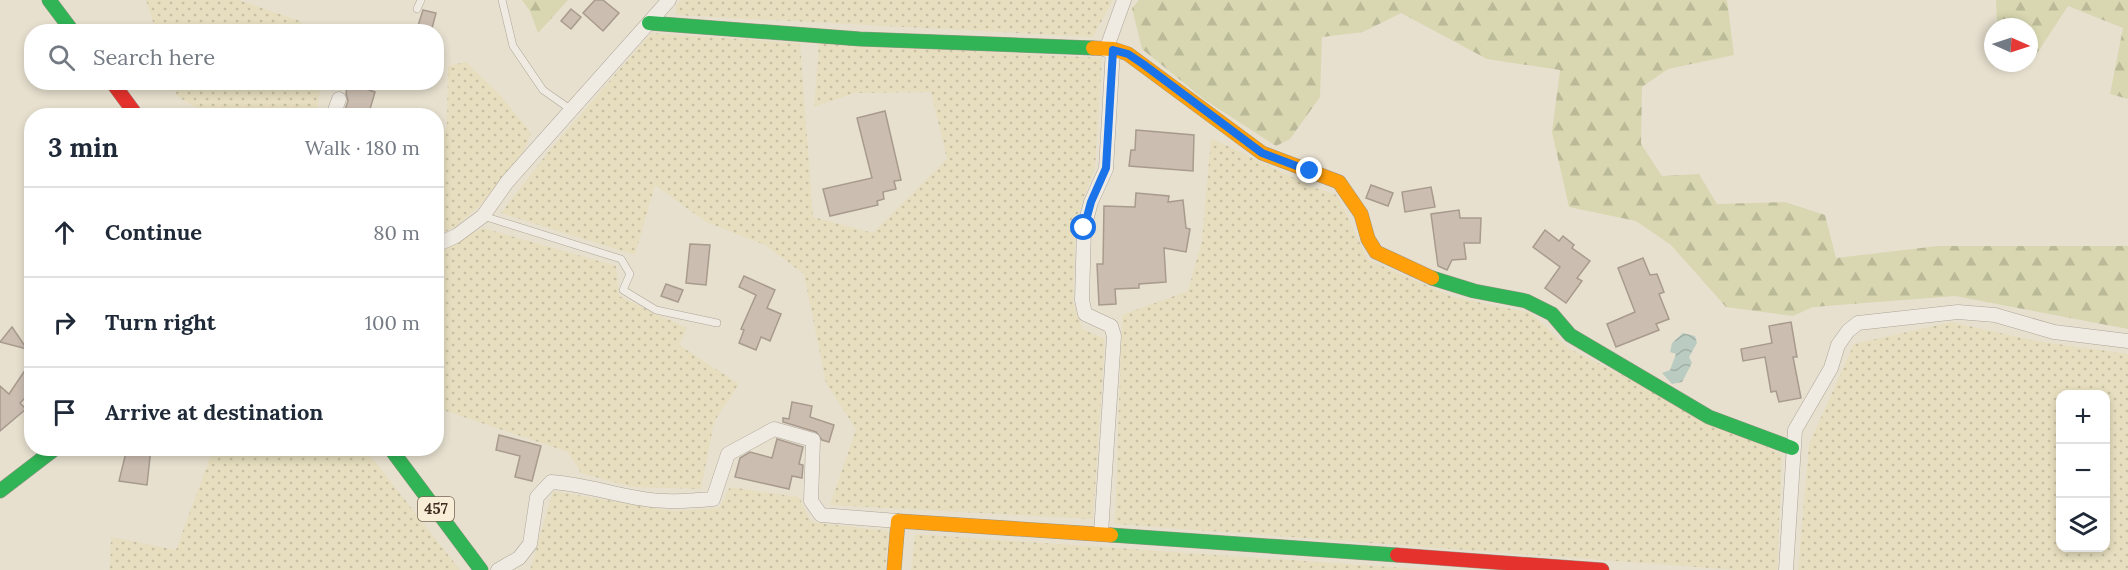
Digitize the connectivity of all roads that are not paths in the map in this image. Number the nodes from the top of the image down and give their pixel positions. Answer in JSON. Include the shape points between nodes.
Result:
{"nodes":[{"id":1,"x":49,"y":0,"type":"edge"},
{"id":2,"x":421,"y":0,"type":"edge"},
{"id":3,"x":502,"y":0,"type":"edge"},
{"id":4,"x":1124,"y":0,"type":"edge"},
{"id":5,"x":662,"y":3,"type":"edge"},
{"id":6,"x":417,"y":9,"type":"dead end"},
{"id":7,"x":649,"y":23,"type":"junction"},
{"id":8,"x":67,"y":24,"type":"edge"},
{"id":9,"x":1109,"y":50,"type":"junction"},
{"id":10,"x":118,"y":90,"type":"edge"},
{"id":11,"x":339,"y":99,"type":"dead end"},
{"id":12,"x":131,"y":108,"type":"edge"},
{"id":13,"x":336,"y":108,"type":"edge"},
{"id":14,"x":570,"y":109,"type":"junction"},
{"id":15,"x":483,"y":216,"type":"junction"},
{"id":16,"x":444,"y":241,"type":"edge"},
{"id":17,"x":717,"y":323,"type":"dead end"},
{"id":18,"x":2128,"y":341,"type":"edge"},
{"id":19,"x":1792,"y":448,"type":"junction"},
{"id":20,"x":46,"y":456,"type":"edge"},
{"id":21,"x":396,"y":456,"type":"edge"},
{"id":22,"x":0,"y":491,"type":"edge"},
{"id":23,"x":898,"y":521,"type":"junction"},
{"id":24,"x":1101,"y":533,"type":"junction"},
{"id":25,"x":481,"y":570,"type":"edge"},
{"id":26,"x":498,"y":570,"type":"edge"},
{"id":27,"x":894,"y":570,"type":"edge"},
{"id":28,"x":1602,"y":570,"type":"edge"},
{"id":29,"x":1786,"y":570,"type":"edge"}],
"edges":[{"from":1,"to":8,"type":"main road"},
{"from":2,"to":6,"type":"lane"},
{"from":3,"to":14,"type":"lane","via":[[513,46],[543,90]]},
{"from":4,"to":9,"type":"street"},
{"from":5,"to":7,"type":"street"},
{"from":7,"to":9,"type":"main road","via":[[860,39]]},
{"from":7,"to":14,"type":"street"},
{"from":9,"to":19,"type":"main road","via":[[1128,54],[1143,64],[1262,153],[1339,183],[1361,214],[1376,252],[1420,274],[1474,291],[1526,301],[1552,314],[1570,335],[1709,417]]},
{"from":9,"to":24,"type":"street","via":[[1106,168],[1084,228],[1085,314],[1111,326],[1114,336]]},
{"from":10,"to":12,"type":"main road"},
{"from":11,"to":13,"type":"street"},
{"from":14,"to":15,"type":"street"},
{"from":15,"to":16,"type":"street"},
{"from":15,"to":17,"type":"lane","via":[[621,259],[630,274],[623,290],[656,310]]},
{"from":18,"to":19,"type":"street","via":[[2054,332],[1995,315],[1958,312],[1858,323],[1838,345],[1831,368],[1795,430]]},
{"from":19,"to":29,"type":"street"},
{"from":20,"to":22,"type":"main road"},
{"from":21,"to":25,"type":"main road","number":"457"},
{"from":23,"to":24,"type":"main road"},
{"from":23,"to":26,"type":"street","via":[[821,515],[811,501],[813,440],[774,429],[728,454],[713,499],[638,499],[584,484],[551,482],[537,497],[530,544],[519,558]]},
{"from":23,"to":27,"type":"main road"},
{"from":24,"to":28,"type":"main road"}]}
